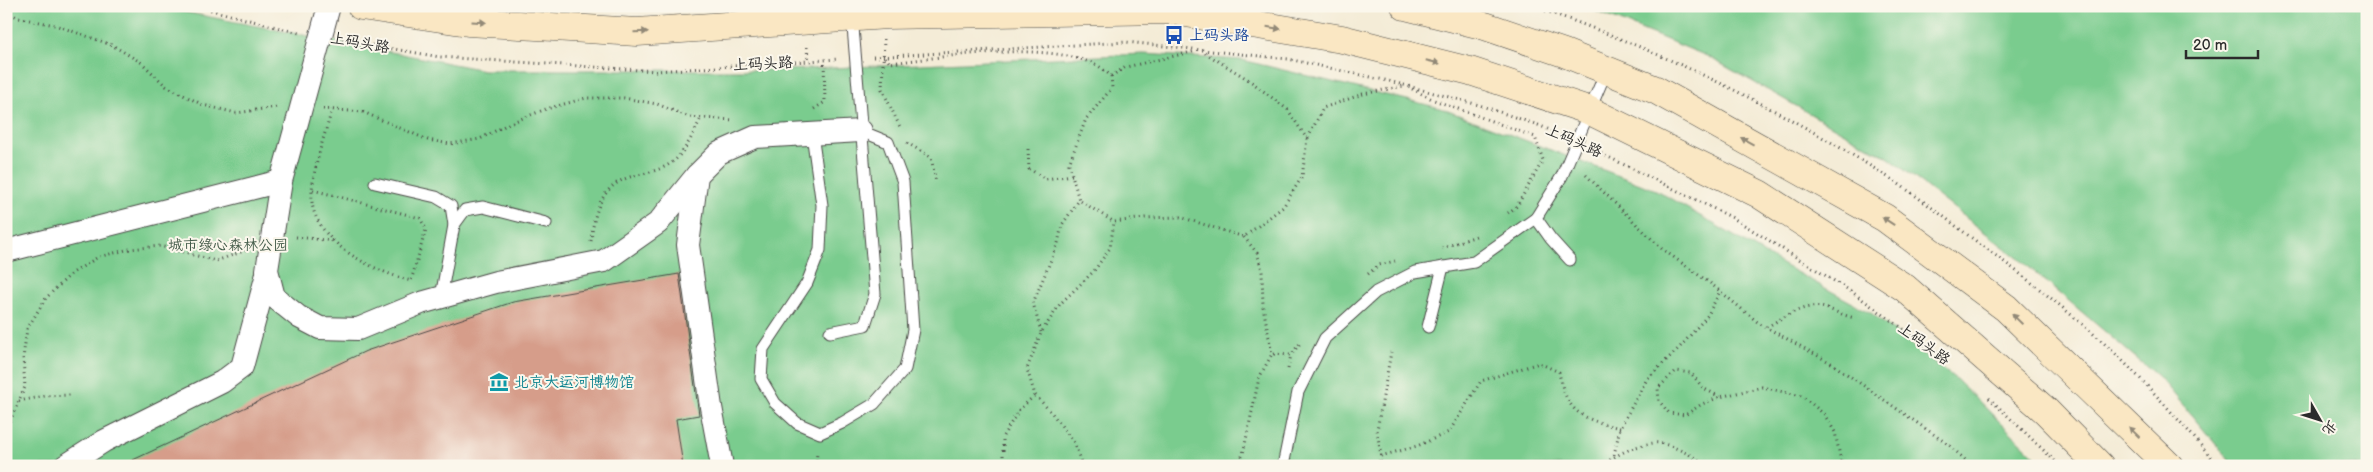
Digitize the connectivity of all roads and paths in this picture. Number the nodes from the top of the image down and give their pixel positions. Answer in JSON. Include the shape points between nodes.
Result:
{"nodes":[{"id":1,"x":196,"y":6,"type":"edge"},
{"id":2,"x":329,"y":6,"type":"edge"},
{"id":3,"x":361,"y":6,"type":"edge"},
{"id":4,"x":1405,"y":6,"type":"edge"},
{"id":5,"x":6,"y":11,"type":"edge"},
{"id":6,"x":851,"y":12,"type":"edge"},
{"id":7,"x":321,"y":36,"type":"junction"},
{"id":8,"x":1200,"y":50,"type":"junction"},
{"id":9,"x":885,"y":57,"type":"junction"},
{"id":10,"x":854,"y":59,"type":"junction"},
{"id":11,"x":824,"y":60,"type":"junction"},
{"id":12,"x":1607,"y":70,"type":"junction"},
{"id":13,"x":1111,"y":76,"type":"junction"},
{"id":14,"x":1407,"y":86,"type":"junction"},
{"id":15,"x":302,"y":106,"type":"junction"},
{"id":16,"x":332,"y":110,"type":"junction"},
{"id":17,"x":812,"y":110,"type":"dead end"},
{"id":18,"x":1588,"y":110,"type":"junction"},
{"id":19,"x":701,"y":118,"type":"junction"},
{"id":20,"x":741,"y":119,"type":"dead end"},
{"id":21,"x":861,"y":131,"type":"junction"},
{"id":22,"x":812,"y":134,"type":"junction"},
{"id":23,"x":1307,"y":139,"type":"junction"},
{"id":24,"x":1575,"y":141,"type":"junction"},
{"id":25,"x":1028,"y":148,"type":"dead end"},
{"id":26,"x":698,"y":175,"type":"junction"},
{"id":27,"x":1072,"y":175,"type":"junction"},
{"id":28,"x":1586,"y":175,"type":"dead end"},
{"id":29,"x":281,"y":181,"type":"junction"},
{"id":30,"x":936,"y":182,"type":"dead end"},
{"id":31,"x":375,"y":183,"type":"dead end"},
{"id":32,"x":313,"y":190,"type":"junction"},
{"id":33,"x":1079,"y":200,"type":"junction"},
{"id":34,"x":1504,"y":217,"type":"dead end"},
{"id":35,"x":1536,"y":218,"type":"junction"},
{"id":36,"x":1114,"y":222,"type":"junction"},
{"id":37,"x":546,"y":223,"type":"dead end"},
{"id":38,"x":454,"y":225,"type":"junction"},
{"id":39,"x":1483,"y":233,"type":"dead end"},
{"id":40,"x":1244,"y":237,"type":"junction"},
{"id":41,"x":272,"y":240,"type":"junction"},
{"id":42,"x":335,"y":242,"type":"junction"},
{"id":43,"x":1439,"y":249,"type":"dead end"},
{"id":44,"x":6,"y":251,"type":"edge"},
{"id":45,"x":1396,"y":260,"type":"dead end"},
{"id":46,"x":1570,"y":260,"type":"dead end"},
{"id":47,"x":594,"y":263,"type":"junction"},
{"id":48,"x":1443,"y":267,"type":"junction"},
{"id":49,"x":267,"y":270,"type":"junction"},
{"id":50,"x":1365,"y":276,"type":"dead end"},
{"id":51,"x":1720,"y":291,"type":"junction"},
{"id":52,"x":441,"y":297,"type":"junction"},
{"id":53,"x":1855,"y":318,"type":"dead end"},
{"id":54,"x":1428,"y":327,"type":"dead end"},
{"id":55,"x":1766,"y":327,"type":"junction"},
{"id":56,"x":830,"y":332,"type":"dead end"},
{"id":57,"x":1041,"y":332,"type":"junction"},
{"id":58,"x":1302,"y":341,"type":"dead end"},
{"id":59,"x":1391,"y":352,"type":"dead end"},
{"id":60,"x":1272,"y":354,"type":"junction"},
{"id":61,"x":1946,"y":360,"type":"dead end"},
{"id":62,"x":1982,"y":392,"type":"dead end"},
{"id":63,"x":70,"y":395,"type":"dead end"},
{"id":64,"x":1035,"y":395,"type":"junction"},
{"id":65,"x":1720,"y":397,"type":"junction"},
{"id":66,"x":19,"y":401,"type":"junction"},
{"id":67,"x":1620,"y":428,"type":"junction"},
{"id":68,"x":6,"y":430,"type":"edge"},
{"id":69,"x":817,"y":452,"type":"dead end"},
{"id":70,"x":1614,"y":455,"type":"junction"},
{"id":71,"x":1381,"y":456,"type":"junction"},
{"id":72,"x":64,"y":466,"type":"edge"},
{"id":73,"x":722,"y":466,"type":"edge"},
{"id":74,"x":816,"y":466,"type":"edge"},
{"id":75,"x":1003,"y":466,"type":"edge"},
{"id":76,"x":1082,"y":466,"type":"edge"},
{"id":77,"x":1238,"y":466,"type":"edge"},
{"id":78,"x":1283,"y":466,"type":"edge"},
{"id":79,"x":1379,"y":466,"type":"edge"},
{"id":80,"x":1602,"y":466,"type":"edge"},
{"id":81,"x":1707,"y":466,"type":"edge"},
{"id":82,"x":1842,"y":466,"type":"edge"},
{"id":83,"x":1972,"y":466,"type":"edge"},
{"id":84,"x":2060,"y":466,"type":"edge"},
{"id":85,"x":2100,"y":466,"type":"edge"},
{"id":86,"x":2169,"y":466,"type":"edge"}],
"edges":[{"from":1,"to":7,"type":"path","name":"上码头路"},
{"from":2,"to":7,"type":"street"},
{"from":3,"to":6,"type":"main road","name":"上码头路","one_way":true,"via":[[468,22],[637,32]]},
{"from":4,"to":12,"type":"main road","via":[[1485,26]]},
{"from":5,"to":15,"type":"path","via":[[18,18],[55,24],[112,44],[142,63],[166,86],[203,104],[236,113]]},
{"from":6,"to":10,"type":"lane"},
{"from":6,"to":18,"type":"main road","name":"上码头路","one_way":true,"via":[[1168,10],[1342,39],[1470,71]]},
{"from":7,"to":11,"type":"path","name":"上码头路","via":[[440,57],[656,71]]},
{"from":7,"to":15,"type":"street"},
{"from":8,"to":9,"type":"path","name":"上码头路","via":[[1126,42]]},
{"from":8,"to":13,"type":"path","via":[[1126,67]]},
{"from":8,"to":14,"type":"path","name":"上码头路","via":[[1288,59]]},
{"from":8,"to":23,"type":"path","via":[[1249,80],[1288,110]]},
{"from":9,"to":10,"type":"path","name":"上码头路"},
{"from":9,"to":13,"type":"path","via":[[890,63],[1035,53],[1063,56],[1095,65]]},
{"from":9,"to":30,"type":"path","via":[[882,89],[907,143],[931,157]]},
{"from":10,"to":11,"type":"path","name":"上码头路"},
{"from":10,"to":21,"type":"lane"},
{"from":11,"to":17,"type":"path","via":[[825,102]]},
{"from":12,"to":18,"type":"lane"},
{"from":86,"to":12,"type":"main road","one_way":true,"via":[[2006,308],[1885,218],[1656,90]]},
{"from":13,"to":27,"type":"path","via":[[1112,88],[1086,119],[1069,164]]},
{"from":14,"to":23,"type":"path","via":[[1363,94],[1323,108]]},
{"from":14,"to":24,"type":"path","name":"上码头路","via":[[1487,108]]},
{"from":14,"to":34,"type":"path","via":[[1434,100],[1535,137],[1543,160],[1517,206]]},
{"from":15,"to":16,"type":"path"},
{"from":15,"to":29,"type":"street"},
{"from":16,"to":19,"type":"path","via":[[363,112],[428,140],[450,144],[480,139],[546,109],[586,98],[624,98]]},
{"from":16,"to":32,"type":"path","via":[[315,168]]},
{"from":18,"to":24,"type":"lane"},
{"from":18,"to":85,"type":"main road","name":"上码头路","via":[[1759,194],[1905,288],[2046,411]]},
{"from":19,"to":20,"type":"path"},
{"from":19,"to":47,"type":"path","via":[[690,141],[674,161],[608,189],[594,215],[590,244]]},
{"from":21,"to":22,"type":"street"},
{"from":21,"to":22,"type":"lane","via":[[888,142],[903,182],[913,330],[905,369],[874,404],[820,433],[797,423],[775,403],[761,379],[763,349],[806,283],[820,250],[822,205]]},
{"from":21,"to":56,"type":"lane","via":[[875,294],[865,325]]},
{"from":22,"to":26,"type":"street","via":[[755,137],[719,153]]},
{"from":23,"to":40,"type":"path","via":[[1302,177],[1298,184],[1283,207]]},
{"from":24,"to":35,"type":"lane","via":[[1562,176]]},
{"from":24,"to":61,"type":"path","name":"上码头路","via":[[1733,218],[1852,292]]},
{"from":25,"to":27,"type":"path","via":[[1029,169],[1046,179]]},
{"from":26,"to":47,"type":"street","via":[[658,223],[604,261]]},
{"from":26,"to":73,"type":"street","via":[[688,245]]},
{"from":27,"to":33,"type":"path"},
{"from":28,"to":51,"type":"path","via":[[1662,249]]},
{"from":29,"to":41,"type":"street"},
{"from":29,"to":44,"type":"street"},
{"from":31,"to":38,"type":"lane","via":[[436,197],[452,206]]},
{"from":32,"to":42,"type":"path","via":[[312,207],[325,235]]},
{"from":32,"to":42,"type":"path","via":[[420,218],[426,229],[411,281],[363,262]]},
{"from":33,"to":36,"type":"path"},
{"from":33,"to":57,"type":"path","via":[[1062,225],[1058,243],[1032,303]]},
{"from":35,"to":46,"type":"lane"},
{"from":35,"to":48,"type":"lane","via":[[1474,262]]},
{"from":36,"to":40,"type":"path","via":[[1180,217]]},
{"from":36,"to":57,"type":"path","via":[[1110,248],[1094,271],[1060,304]]},
{"from":37,"to":38,"type":"lane","via":[[483,207],[465,210]]},
{"from":38,"to":52,"type":"lane"},
{"from":39,"to":43,"type":"path"},
{"from":40,"to":60,"type":"path","via":[[1256,253],[1262,270],[1263,306]]},
{"from":41,"to":42,"type":"path","via":[[290,236]]},
{"from":41,"to":49,"type":"street"},
{"from":41,"to":66,"type":"path","via":[[216,261],[160,246],[98,256],[71,274],[46,298],[27,329],[23,358],[25,387]]},
{"from":45,"to":50,"type":"path","via":[[1379,265]]},
{"from":47,"to":52,"type":"street","via":[[496,282]]},
{"from":48,"to":54,"type":"lane"},
{"from":48,"to":78,"type":"lane","via":[[1415,272],[1376,292],[1325,338],[1298,392]]},
{"from":49,"to":52,"type":"street","via":[[274,297],[299,317],[320,328],[358,329]]},
{"from":49,"to":72,"type":"street","via":[[242,367],[222,382],[104,441]]},
{"from":51,"to":55,"type":"path"},
{"from":51,"to":67,"type":"path","via":[[1708,315],[1646,379]]},
{"from":53,"to":55,"type":"path","via":[[1821,307],[1800,310]]},
{"from":55,"to":83,"type":"path","via":[[1831,363],[1949,445]]},
{"from":57,"to":64,"type":"path","via":[[1027,369]]},
{"from":58,"to":60,"type":"path","via":[[1291,355]]},
{"from":59,"to":71,"type":"path","via":[[1377,430]]},
{"from":60,"to":77,"type":"path","via":[[1259,378]]},
{"from":62,"to":84,"type":"path"},
{"from":63,"to":66,"type":"path"},
{"from":64,"to":75,"type":"path","via":[[1019,410],[1003,436]]},
{"from":64,"to":76,"type":"path","via":[[1075,444]]},
{"from":65,"to":65,"type":"path","via":[[1685,415],[1669,413],[1659,401],[1658,388],[1676,372],[1691,373],[1703,388]]},
{"from":65,"to":82,"type":"path","via":[[1762,387],[1802,396],[1824,414],[1835,432]]},
{"from":66,"to":68,"type":"path"},
{"from":67,"to":70,"type":"path"},
{"from":67,"to":71,"type":"path","via":[[1581,416],[1563,394],[1559,372],[1539,363],[1481,381],[1449,432],[1417,446]]},
{"from":69,"to":74,"type":"path"},
{"from":70,"to":80,"type":"path"},
{"from":70,"to":81,"type":"path","via":[[1656,442],[1698,458]]},
{"from":71,"to":79,"type":"path"}]}
